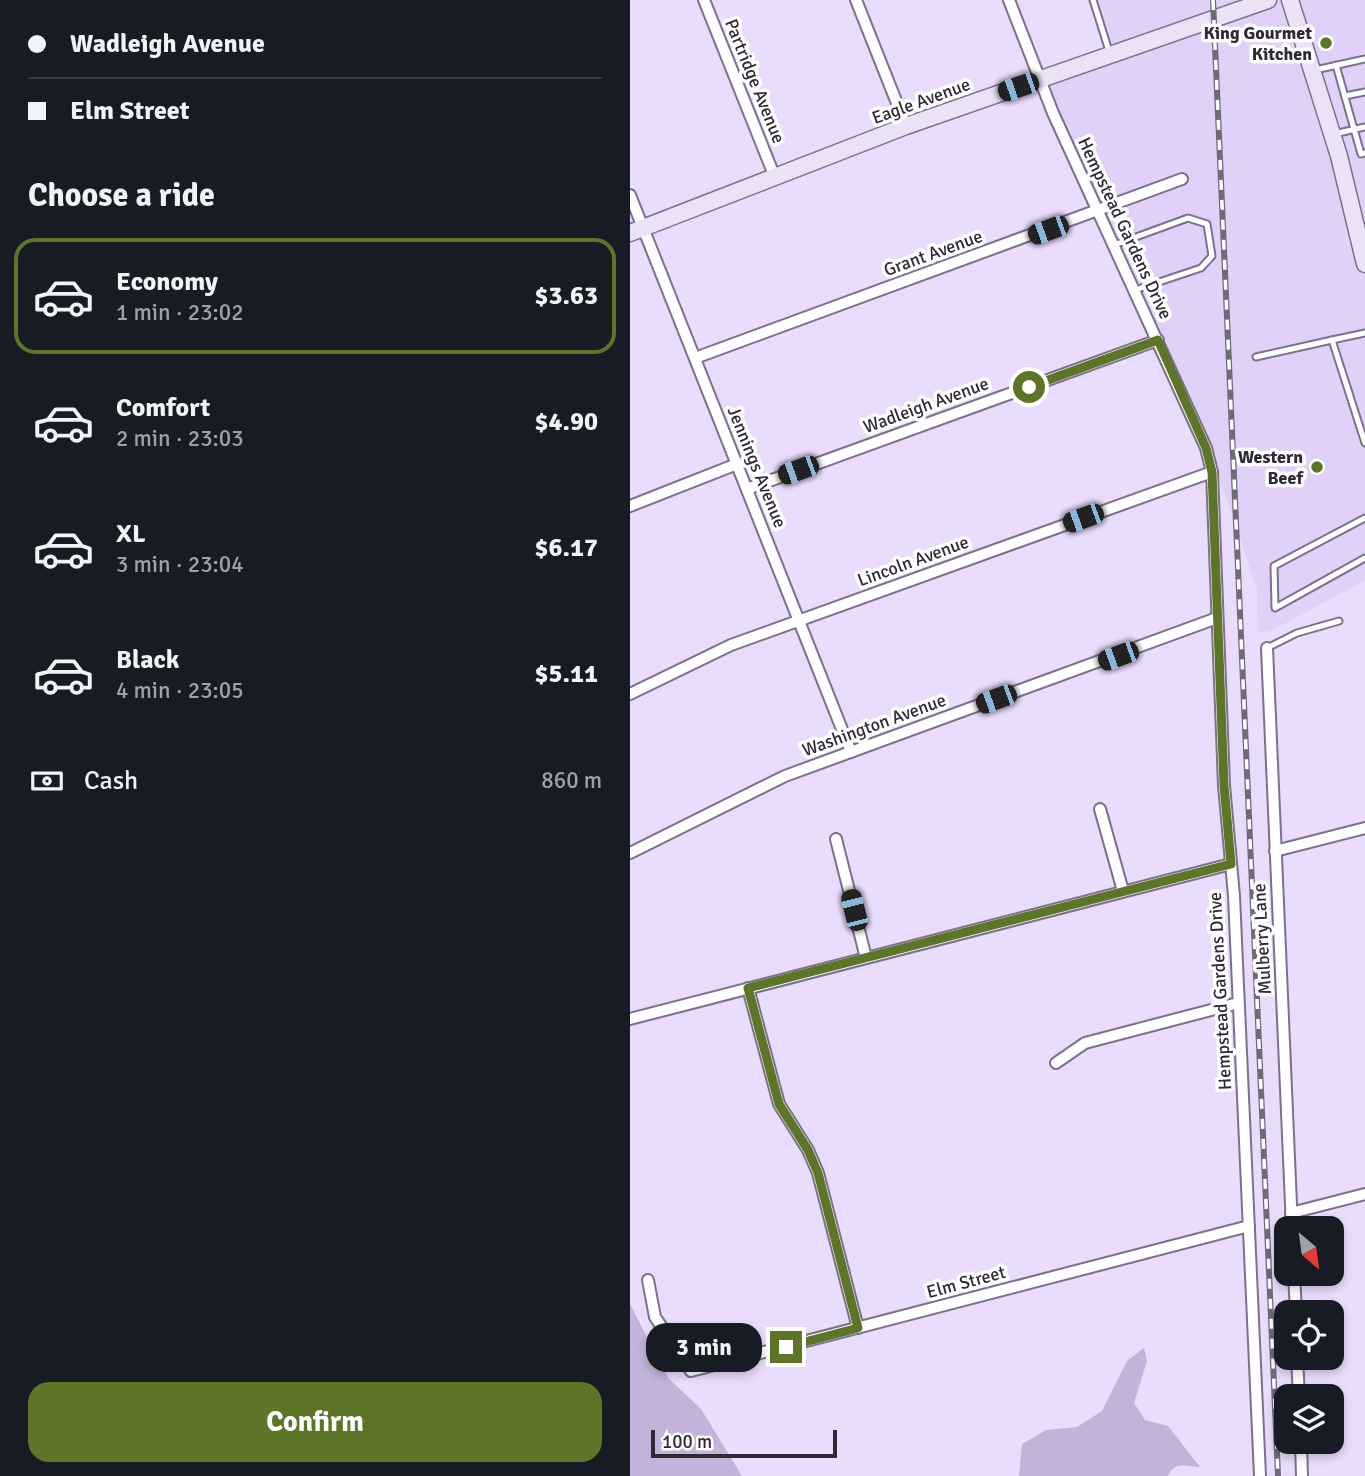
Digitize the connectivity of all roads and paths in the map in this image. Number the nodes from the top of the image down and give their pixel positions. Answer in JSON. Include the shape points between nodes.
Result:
{"nodes":[{"id":1,"x":704,"y":0,"type":"edge"},
{"id":2,"x":856,"y":0,"type":"edge"},
{"id":3,"x":1009,"y":0,"type":"edge"},
{"id":4,"x":1093,"y":0,"type":"edge"},
{"id":5,"x":1268,"y":0,"type":"edge"},
{"id":6,"x":1290,"y":0,"type":"edge"},
{"id":7,"x":1110,"y":54,"type":"junction"},
{"id":8,"x":1365,"y":59,"type":"edge"},
{"id":9,"x":1336,"y":65,"type":"junction"},
{"id":10,"x":1312,"y":70,"type":"junction"},
{"id":11,"x":1040,"y":79,"type":"junction"},
{"id":12,"x":1365,"y":92,"type":"edge"},
{"id":13,"x":1345,"y":96,"type":"junction"},
{"id":14,"x":906,"y":126,"type":"junction"},
{"id":15,"x":1365,"y":127,"type":"edge"},
{"id":16,"x":1354,"y":130,"type":"junction"},
{"id":17,"x":1332,"y":135,"type":"junction"},
{"id":18,"x":1365,"y":153,"type":"edge"},
{"id":19,"x":774,"y":176,"type":"junction"},
{"id":20,"x":1182,"y":179,"type":"dead end"},
{"id":21,"x":630,"y":195,"type":"edge"},
{"id":22,"x":1098,"y":211,"type":"junction"},
{"id":23,"x":636,"y":230,"type":"edge"},
{"id":24,"x":1114,"y":245,"type":"junction"},
{"id":25,"x":1365,"y":262,"type":"edge"},
{"id":26,"x":1135,"y":290,"type":"junction"},
{"id":27,"x":1365,"y":332,"type":"edge"},
{"id":28,"x":1158,"y":340,"type":"junction"},
{"id":29,"x":1332,"y":340,"type":"junction"},
{"id":30,"x":695,"y":358,"type":"junction"},
{"id":31,"x":1256,"y":358,"type":"dead end"},
{"id":32,"x":1365,"y":443,"type":"edge"},
{"id":33,"x":737,"y":464,"type":"junction"},
{"id":34,"x":1212,"y":472,"type":"junction"},
{"id":35,"x":747,"y":489,"type":"junction"},
{"id":36,"x":630,"y":506,"type":"edge"},
{"id":37,"x":1365,"y":518,"type":"edge"},
{"id":38,"x":1365,"y":558,"type":"edge"},
{"id":39,"x":1217,"y":618,"type":"junction"},
{"id":40,"x":799,"y":621,"type":"junction"},
{"id":41,"x":1339,"y":621,"type":"dead end"},
{"id":42,"x":1266,"y":648,"type":"joint"},
{"id":43,"x":630,"y":694,"type":"edge"},
{"id":44,"x":851,"y":752,"type":"junction"},
{"id":45,"x":1100,"y":809,"type":"dead end"},
{"id":46,"x":1365,"y":828,"type":"edge"},
{"id":47,"x":836,"y":839,"type":"dead end"},
{"id":48,"x":1275,"y":851,"type":"junction"},
{"id":49,"x":630,"y":853,"type":"edge"},
{"id":50,"x":1231,"y":864,"type":"junction"},
{"id":51,"x":1123,"y":891,"type":"junction"},
{"id":52,"x":866,"y":957,"type":"junction"},
{"id":53,"x":748,"y":988,"type":"junction"},
{"id":54,"x":1238,"y":1003,"type":"junction"},
{"id":55,"x":630,"y":1018,"type":"edge"},
{"id":56,"x":1056,"y":1063,"type":"dead end"},
{"id":57,"x":1365,"y":1194,"type":"edge"},
{"id":58,"x":1291,"y":1213,"type":"junction"},
{"id":59,"x":1291,"y":1216,"type":"edge"},
{"id":60,"x":1249,"y":1226,"type":"junction"},
{"id":61,"x":648,"y":1280,"type":"dead end"},
{"id":62,"x":858,"y":1328,"type":"junction"},
{"id":63,"x":1301,"y":1454,"type":"edge"},
{"id":64,"x":1260,"y":1476,"type":"edge"},
{"id":65,"x":1302,"y":1476,"type":"edge"}],
"edges":[{"from":1,"to":19,"type":"street","name":"Partridge Avenue"},
{"from":2,"to":14,"type":"street"},
{"from":3,"to":11,"type":"street","name":"Hempstead Gardens Drive"},
{"from":4,"to":7,"type":"lane"},
{"from":5,"to":7,"type":"street","name":"Eagle Avenue"},
{"from":6,"to":10,"type":"street"},
{"from":7,"to":11,"type":"street","name":"Eagle Avenue"},
{"from":8,"to":9,"type":"lane"},
{"from":9,"to":10,"type":"lane"},
{"from":9,"to":13,"type":"lane"},
{"from":10,"to":17,"type":"street"},
{"from":11,"to":14,"type":"street","name":"Eagle Avenue"},
{"from":11,"to":22,"type":"street","name":"Hempstead Gardens Drive"},
{"from":12,"to":13,"type":"lane"},
{"from":13,"to":16,"type":"lane"},
{"from":14,"to":19,"type":"street","name":"Eagle Avenue"},
{"from":15,"to":16,"type":"lane"},
{"from":16,"to":17,"type":"lane"},
{"from":16,"to":18,"type":"lane","via":[[1361,154]]},
{"from":17,"to":25,"type":"street"},
{"from":19,"to":23,"type":"street","name":"Eagle Avenue"},
{"from":20,"to":22,"type":"street","name":"Grant Avenue"},
{"from":21,"to":23,"type":"street","name":"Jennings Avenue"},
{"from":22,"to":24,"type":"street","name":"Hempstead Gardens Drive"},
{"from":22,"to":30,"type":"street","name":"Grant Avenue"},
{"from":23,"to":30,"type":"street","name":"Jennings Avenue"},
{"from":24,"to":26,"type":"street","name":"Hempstead Gardens Drive"},
{"from":24,"to":26,"type":"lane","via":[[1188,218],[1207,224],[1213,256],[1201,268]]},
{"from":26,"to":28,"type":"street","name":"Hempstead Gardens Drive"},
{"from":27,"to":29,"type":"lane"},
{"from":28,"to":34,"type":"street","name":"Hempstead Gardens Drive","via":[[1206,448]]},
{"from":28,"to":35,"type":"street","name":"Wadleigh Avenue"},
{"from":29,"to":31,"type":"lane"},
{"from":29,"to":32,"type":"lane"},
{"from":30,"to":33,"type":"street","name":"Jennings Avenue"},
{"from":33,"to":35,"type":"street","name":"Jennings Avenue"},
{"from":33,"to":36,"type":"street"},
{"from":34,"to":39,"type":"street","name":"Hempstead Gardens Drive"},
{"from":34,"to":40,"type":"street","name":"Lincoln Avenue"},
{"from":35,"to":40,"type":"street","name":"Jennings Avenue"},
{"from":37,"to":38,"type":"lane","via":[[1274,566],[1275,608]]},
{"from":39,"to":44,"type":"street","name":"Washington Avenue"},
{"from":39,"to":50,"type":"street","name":"Hempstead Gardens Drive"},
{"from":40,"to":43,"type":"street","name":"Lincoln Avenue","via":[[731,645]]},
{"from":40,"to":44,"type":"street","name":"Jennings Avenue"},
{"from":41,"to":42,"type":"lane"},
{"from":42,"to":48,"type":"street","name":"Mulberry Lane"},
{"from":44,"to":49,"type":"street","name":"Washington Avenue","via":[[785,776]]},
{"from":45,"to":51,"type":"street"},
{"from":46,"to":48,"type":"street"},
{"from":47,"to":52,"type":"street"},
{"from":48,"to":58,"type":"street","name":"Mulberry Lane"},
{"from":50,"to":51,"type":"street"},
{"from":50,"to":54,"type":"street","name":"Hempstead Gardens Drive"},
{"from":51,"to":52,"type":"street"},
{"from":52,"to":53,"type":"street"},
{"from":53,"to":55,"type":"street"},
{"from":53,"to":62,"type":"street","via":[[779,1104],[818,1173]]},
{"from":54,"to":56,"type":"street","via":[[1084,1042]]},
{"from":54,"to":60,"type":"street","name":"Hempstead Gardens Drive"},
{"from":57,"to":58,"type":"street"},
{"from":58,"to":59,"type":"street","name":"Mulberry Lane"},
{"from":60,"to":62,"type":"street","name":"Elm Street"},
{"from":60,"to":64,"type":"street","name":"Hempstead Gardens Drive"},
{"from":61,"to":62,"type":"street","name":"Elm Street","via":[[655,1317],[691,1371]]},
{"from":63,"to":65,"type":"street"}]}
